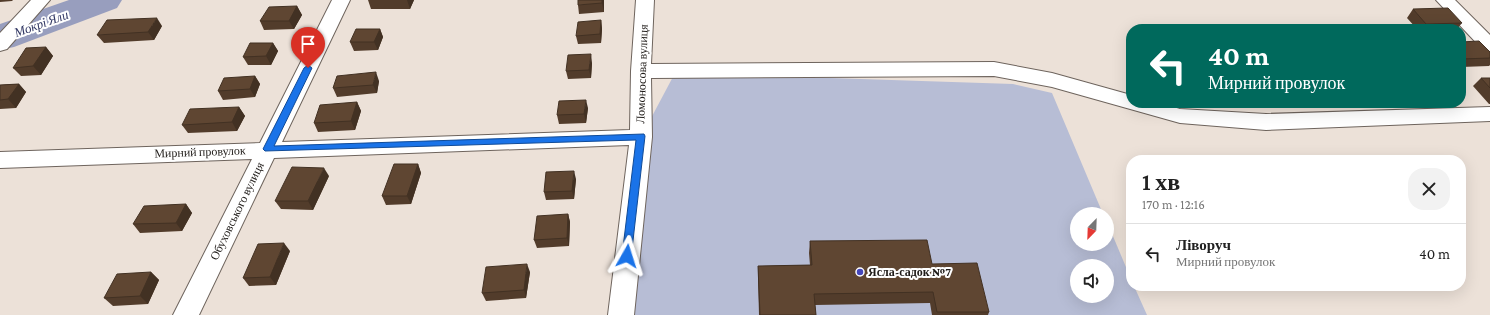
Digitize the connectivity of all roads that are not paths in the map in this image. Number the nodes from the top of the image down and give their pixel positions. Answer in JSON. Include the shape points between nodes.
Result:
{"nodes":[{"id":1,"x":41,"y":0,"type":"edge"},
{"id":2,"x":341,"y":0,"type":"edge"},
{"id":3,"x":645,"y":0,"type":"edge"},
{"id":4,"x":1445,"y":0,"type":"edge"},
{"id":5,"x":0,"y":45,"type":"edge"},
{"id":6,"x":1490,"y":46,"type":"edge"},
{"id":7,"x":641,"y":71,"type":"junction"},
{"id":8,"x":1126,"y":101,"type":"edge"},
{"id":9,"x":1150,"y":108,"type":"edge"},
{"id":10,"x":1490,"y":114,"type":"edge"},
{"id":11,"x":641,"y":136,"type":"junction"},
{"id":12,"x":268,"y":149,"type":"junction"},
{"id":13,"x":0,"y":160,"type":"edge"},
{"id":14,"x":186,"y":315,"type":"edge"},
{"id":15,"x":621,"y":315,"type":"edge"}],
"edges":[{"from":1,"to":5,"type":"street"},
{"from":2,"to":12,"type":"street","name":"Обуховського вулиця"},
{"from":3,"to":7,"type":"street","name":"Ломоносова вулиця"},
{"from":4,"to":6,"type":"street"},
{"from":7,"to":8,"type":"street","via":[[994,69],[1052,80]]},
{"from":7,"to":11,"type":"street","name":"Ломоносова вулиця"},
{"from":9,"to":10,"type":"street","via":[[1180,116],[1266,122]]},
{"from":11,"to":12,"type":"street","name":"Мирний провулок"},
{"from":11,"to":15,"type":"street","name":"Ломоносова вулиця"},
{"from":12,"to":13,"type":"street","name":"Мирний провулок"},
{"from":12,"to":14,"type":"street","name":"Обуховського вулиця"}]}
